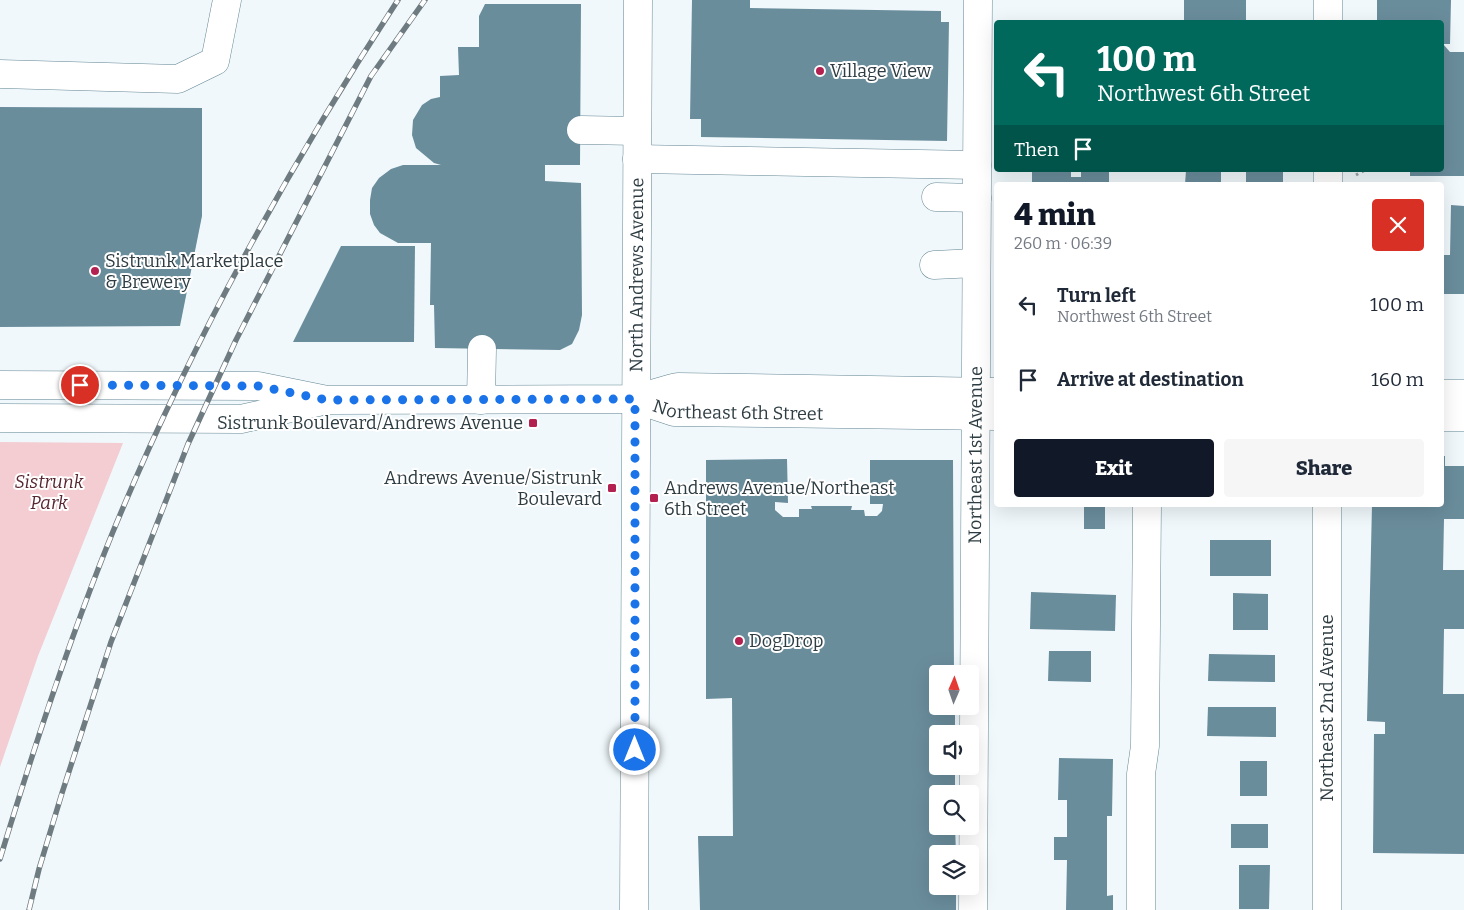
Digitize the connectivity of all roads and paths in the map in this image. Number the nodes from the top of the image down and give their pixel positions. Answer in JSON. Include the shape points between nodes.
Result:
{"nodes":[{"id":1,"x":227,"y":0,"type":"edge"},
{"id":2,"x":638,"y":0,"type":"edge"},
{"id":3,"x":978,"y":0,"type":"edge"},
{"id":4,"x":1328,"y":0,"type":"edge"},
{"id":5,"x":1328,"y":20,"type":"edge"},
{"id":6,"x":0,"y":74,"type":"edge"},
{"id":7,"x":580,"y":130,"type":"dead end"},
{"id":8,"x":637,"y":131,"type":"junction"},
{"id":9,"x":637,"y":159,"type":"junction"},
{"id":10,"x":977,"y":165,"type":"junction"},
{"id":11,"x":1362,"y":172,"type":"edge"},
{"id":12,"x":1356,"y":176,"type":"dead end"},
{"id":13,"x":936,"y":197,"type":"dead end"},
{"id":14,"x":977,"y":198,"type":"junction"},
{"id":15,"x":976,"y":263,"type":"junction"},
{"id":16,"x":934,"y":265,"type":"dead end"},
{"id":17,"x":482,"y":349,"type":"dead end"},
{"id":18,"x":0,"y":385,"type":"edge"},
{"id":19,"x":1444,"y":394,"type":"edge"},
{"id":20,"x":1464,"y":394,"type":"edge"},
{"id":21,"x":635,"y":399,"type":"junction"},
{"id":22,"x":327,"y":400,"type":"junction"},
{"id":23,"x":481,"y":400,"type":"junction"},
{"id":24,"x":986,"y":404,"type":"edge"},
{"id":25,"x":1444,"y":417,"type":"edge"},
{"id":26,"x":1464,"y":417,"type":"edge"},
{"id":27,"x":0,"y":418,"type":"edge"},
{"id":28,"x":1147,"y":507,"type":"edge"},
{"id":29,"x":1327,"y":507,"type":"edge"},
{"id":30,"x":634,"y":910,"type":"edge"},
{"id":31,"x":973,"y":910,"type":"edge"},
{"id":32,"x":1141,"y":910,"type":"edge"},
{"id":33,"x":1326,"y":910,"type":"edge"}],
"edges":[{"from":1,"to":6,"type":"street","via":[[215,61],[178,78]]},
{"from":2,"to":8,"type":"street","name":"North Andrews Avenue"},
{"from":3,"to":10,"type":"street","name":"Northeast 1st Avenue"},
{"from":4,"to":5,"type":"street"},
{"from":7,"to":8,"type":"street"},
{"from":8,"to":9,"type":"street","name":"North Andrews Avenue"},
{"from":9,"to":10,"type":"street"},
{"from":9,"to":21,"type":"street","name":"North Andrews Avenue"},
{"from":10,"to":14,"type":"street","name":"Northeast 1st Avenue"},
{"from":11,"to":12,"type":"path"},
{"from":13,"to":14,"type":"street"},
{"from":14,"to":15,"type":"street","name":"Northeast 1st Avenue"},
{"from":15,"to":16,"type":"street"},
{"from":15,"to":24,"type":"street","name":"Northeast 1st Avenue"},
{"from":17,"to":23,"type":"street"},
{"from":18,"to":22,"type":"street","via":[[258,386]]},
{"from":19,"to":20,"type":"street"},
{"from":21,"to":23,"type":"street","name":"Northeast 6th Street"},
{"from":21,"to":24,"type":"street","name":"Northeast 6th Street","via":[[678,387]]},
{"from":21,"to":30,"type":"street","name":"North Andrews Avenue"},
{"from":22,"to":23,"type":"street","name":"Northeast 6th Street"},
{"from":22,"to":27,"type":"street","via":[[241,419]]},
{"from":24,"to":31,"type":"street","name":"Northeast 1st Avenue"},
{"from":25,"to":26,"type":"street"},
{"from":28,"to":32,"type":"street"},
{"from":29,"to":33,"type":"street","name":"Northeast 2nd Avenue"}]}
